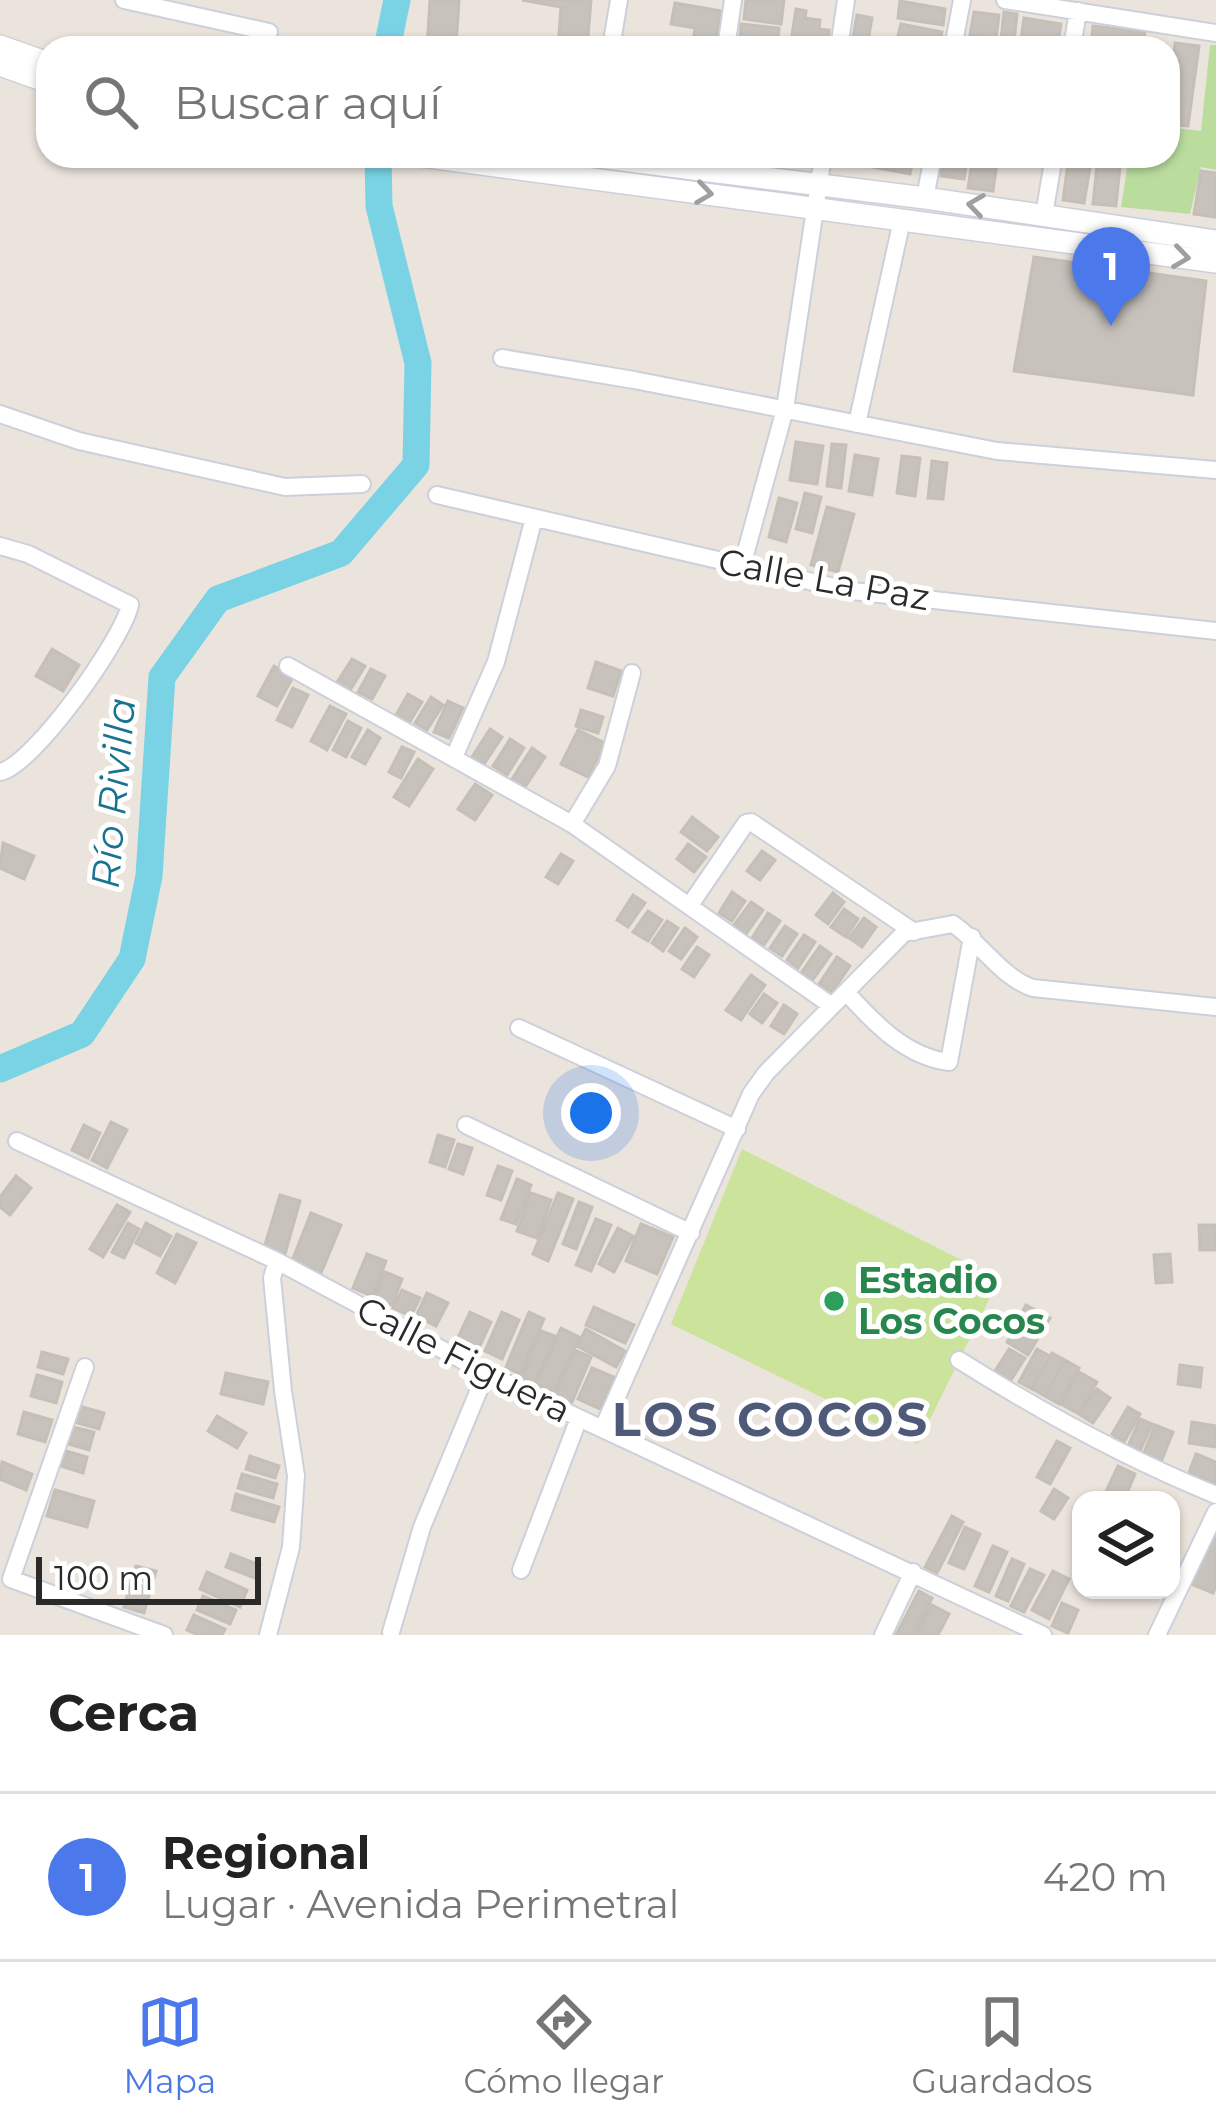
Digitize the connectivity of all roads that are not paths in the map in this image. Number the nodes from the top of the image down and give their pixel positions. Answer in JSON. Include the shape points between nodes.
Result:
{"nodes":[{"id":1,"x":124,"y":0,"type":"edge"},
{"id":2,"x":619,"y":0,"type":"edge"},
{"id":3,"x":734,"y":0,"type":"edge"},
{"id":4,"x":846,"y":0,"type":"edge"},
{"id":5,"x":962,"y":0,"type":"edge"},
{"id":6,"x":1005,"y":0,"type":"edge"},
{"id":7,"x":1078,"y":11,"type":"junction"},
{"id":8,"x":269,"y":32,"type":"dead end"},
{"id":9,"x":1216,"y":33,"type":"edge"},
{"id":10,"x":613,"y":36,"type":"edge"},
{"id":11,"x":728,"y":36,"type":"edge"},
{"id":12,"x":841,"y":36,"type":"edge"},
{"id":13,"x":955,"y":36,"type":"edge"},
{"id":14,"x":1074,"y":36,"type":"edge"},
{"id":15,"x":0,"y":46,"type":"edge"},
{"id":16,"x":36,"y":58,"type":"edge"},
{"id":17,"x":0,"y":65,"type":"edge"},
{"id":18,"x":36,"y":78,"type":"edge"},
{"id":19,"x":633,"y":168,"type":"edge"},
{"id":20,"x":722,"y":168,"type":"edge"},
{"id":21,"x":821,"y":168,"type":"edge"},
{"id":22,"x":931,"y":168,"type":"edge"},
{"id":23,"x":1052,"y":168,"type":"edge"},
{"id":24,"x":817,"y":196,"type":"junction"},
{"id":25,"x":925,"y":198,"type":"junction"},
{"id":26,"x":1045,"y":215,"type":"junction"},
{"id":27,"x":902,"y":220,"type":"junction"},
{"id":28,"x":1216,"y":241,"type":"edge"},
{"id":29,"x":1216,"y":262,"type":"edge"},
{"id":30,"x":502,"y":358,"type":"dead end"},
{"id":31,"x":784,"y":409,"type":"junction"},
{"id":32,"x":0,"y":414,"type":"edge"},
{"id":33,"x":856,"y":424,"type":"junction"},
{"id":34,"x":1216,"y":470,"type":"edge"},
{"id":35,"x":362,"y":484,"type":"dead end"},
{"id":36,"x":437,"y":495,"type":"dead end"},
{"id":37,"x":534,"y":518,"type":"junction"},
{"id":38,"x":0,"y":546,"type":"edge"},
{"id":39,"x":742,"y":566,"type":"junction"},
{"id":40,"x":1216,"y":631,"type":"edge"},
{"id":41,"x":288,"y":667,"type":"dead end"},
{"id":42,"x":632,"y":674,"type":"dead end"},
{"id":43,"x":454,"y":757,"type":"junction"},
{"id":44,"x":0,"y":772,"type":"edge"},
{"id":45,"x":572,"y":824,"type":"junction"},
{"id":46,"x":690,"y":905,"type":"junction"},
{"id":47,"x":914,"y":932,"type":"junction"},
{"id":48,"x":972,"y":937,"type":"junction"},
{"id":49,"x":845,"y":992,"type":"junction"},
{"id":50,"x":832,"y":1006,"type":"junction"},
{"id":51,"x":1216,"y":1007,"type":"edge"},
{"id":52,"x":518,"y":1028,"type":"dead end"},
{"id":53,"x":466,"y":1125,"type":"dead end"},
{"id":54,"x":737,"y":1129,"type":"junction"},
{"id":55,"x":17,"y":1141,"type":"dead end"},
{"id":56,"x":691,"y":1233,"type":"junction"},
{"id":57,"x":277,"y":1261,"type":"junction"},
{"id":58,"x":959,"y":1360,"type":"dead end"},
{"id":59,"x":85,"y":1367,"type":"dead end"},
{"id":60,"x":486,"y":1373,"type":"junction"},
{"id":61,"x":579,"y":1418,"type":"junction"},
{"id":62,"x":603,"y":1428,"type":"junction"},
{"id":63,"x":1216,"y":1495,"type":"edge"},
{"id":64,"x":1216,"y":1512,"type":"edge"},
{"id":65,"x":520,"y":1570,"type":"dead end"},
{"id":66,"x":913,"y":1572,"type":"junction"},
{"id":67,"x":111,"y":1616,"type":"junction"},
{"id":68,"x":392,"y":1632,"type":"dead end"},
{"id":69,"x":104,"y":1635,"type":"edge"},
{"id":70,"x":164,"y":1635,"type":"edge"},
{"id":71,"x":268,"y":1635,"type":"edge"},
{"id":72,"x":883,"y":1635,"type":"edge"},
{"id":73,"x":1043,"y":1635,"type":"edge"},
{"id":74,"x":1157,"y":1635,"type":"edge"}],
"edges":[{"from":1,"to":8,"type":"street"},
{"from":2,"to":10,"type":"street"},
{"from":3,"to":11,"type":"street"},
{"from":4,"to":12,"type":"street"},
{"from":5,"to":13,"type":"street"},
{"from":6,"to":7,"type":"street"},
{"from":7,"to":9,"type":"street"},
{"from":7,"to":14,"type":"street"},
{"from":15,"to":16,"type":"main road"},
{"from":17,"to":18,"type":"main road"},
{"from":19,"to":24,"type":"main road","one_way":true},
{"from":20,"to":24,"type":"main road"},
{"from":21,"to":24,"type":"street"},
{"from":22,"to":25,"type":"street"},
{"from":23,"to":26,"type":"street"},
{"from":24,"to":25,"type":"main road"},
{"from":24,"to":27,"type":"main road"},
{"from":24,"to":31,"type":"street"},
{"from":26,"to":25,"type":"main road","one_way":true},
{"from":26,"to":28,"type":"main road"},
{"from":27,"to":29,"type":"main road","one_way":true},
{"from":27,"to":33,"type":"street"},
{"from":30,"to":31,"type":"street"},
{"from":31,"to":33,"type":"street"},
{"from":31,"to":39,"type":"street"},
{"from":32,"to":35,"type":"street","via":[[80,441],[285,487]]},
{"from":33,"to":34,"type":"street","via":[[997,451]]},
{"from":36,"to":37,"type":"street","name":"Calle La Paz"},
{"from":37,"to":39,"type":"street","name":"Calle La Paz"},
{"from":37,"to":43,"type":"street","via":[[496,662]]},
{"from":38,"to":44,"type":"street","via":[[130,605],[113,646],[28,757]]},
{"from":39,"to":40,"type":"street","name":"Calle La Paz","via":[[852,591]]},
{"from":41,"to":43,"type":"street"},
{"from":42,"to":45,"type":"street","via":[[607,766]]},
{"from":43,"to":45,"type":"street"},
{"from":45,"to":46,"type":"street"},
{"from":46,"to":47,"type":"street","via":[[751,822]]},
{"from":46,"to":50,"type":"street"},
{"from":47,"to":48,"type":"street","via":[[953,924]]},
{"from":47,"to":49,"type":"street"},
{"from":48,"to":49,"type":"street","via":[[949,1062],[918,1055]]},
{"from":48,"to":51,"type":"street","via":[[1017,983],[1033,988]]},
{"from":49,"to":50,"type":"street"},
{"from":50,"to":54,"type":"street","via":[[766,1073]]},
{"from":52,"to":54,"type":"street"},
{"from":53,"to":56,"type":"street"},
{"from":54,"to":56,"type":"street"},
{"from":55,"to":57,"type":"street","name":"Calle Figuera"},
{"from":56,"to":62,"type":"street"},
{"from":57,"to":60,"type":"street","name":"Calle Figuera"},
{"from":57,"to":71,"type":"street","via":[[272,1278],[296,1476],[291,1546]]},
{"from":58,"to":63,"type":"street","via":[[1135,1462]]},
{"from":59,"to":67,"type":"street","via":[[11,1579]]},
{"from":60,"to":61,"type":"street","name":"Calle Figuera"},
{"from":60,"to":68,"type":"street","via":[[422,1527]]},
{"from":61,"to":62,"type":"street","name":"Calle Figuera"},
{"from":61,"to":65,"type":"street"},
{"from":62,"to":66,"type":"street","name":"Calle Figuera"},
{"from":64,"to":74,"type":"street"},
{"from":66,"to":72,"type":"street"},
{"from":66,"to":73,"type":"street","name":"Calle Figuera"},
{"from":67,"to":69,"type":"street"},
{"from":67,"to":70,"type":"street"}]}
